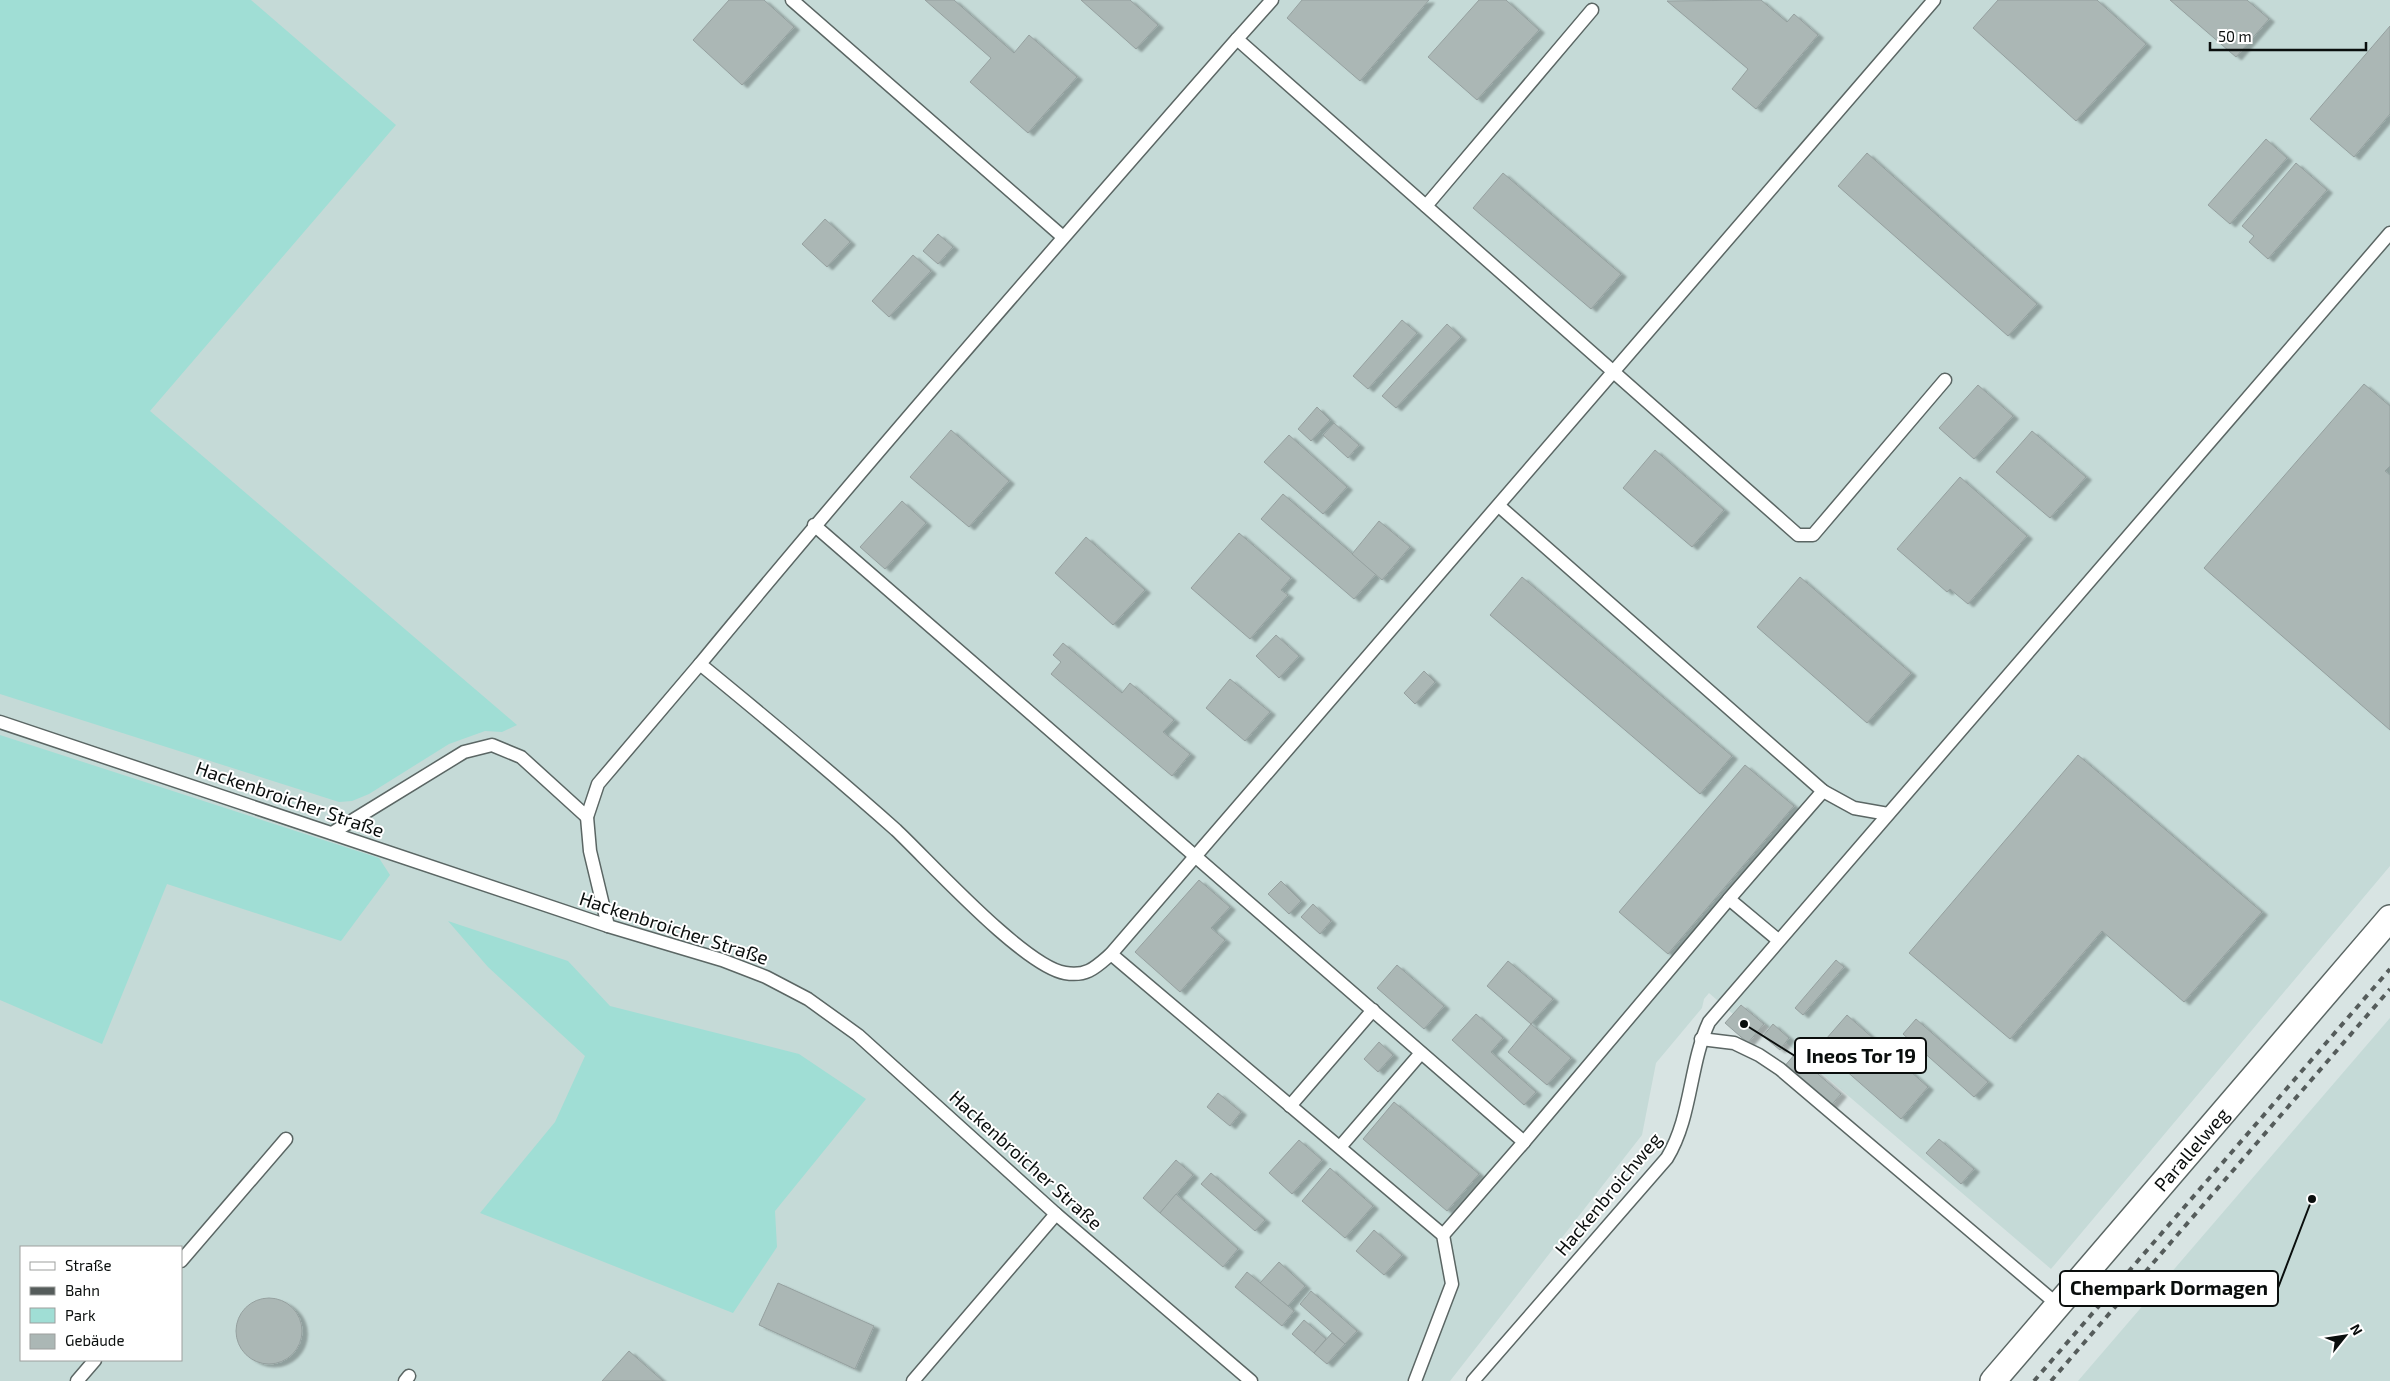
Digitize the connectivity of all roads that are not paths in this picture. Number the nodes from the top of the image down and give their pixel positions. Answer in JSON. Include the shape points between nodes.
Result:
{"nodes":[{"id":1,"x":792,"y":0,"type":"edge"},
{"id":2,"x":1272,"y":0,"type":"edge"},
{"id":3,"x":1934,"y":0,"type":"edge"},
{"id":4,"x":1592,"y":10,"type":"dead end"},
{"id":5,"x":1237,"y":40,"type":"junction"},
{"id":6,"x":1426,"y":206,"type":"junction"},
{"id":7,"x":2390,"y":233,"type":"edge"},
{"id":8,"x":1064,"y":237,"type":"junction"},
{"id":9,"x":1613,"y":372,"type":"junction"},
{"id":10,"x":1945,"y":380,"type":"dead end"},
{"id":11,"x":1499,"y":506,"type":"junction"},
{"id":12,"x":814,"y":525,"type":"junction"},
{"id":13,"x":700,"y":664,"type":"junction"},
{"id":14,"x":0,"y":722,"type":"edge"},
{"id":15,"x":1823,"y":791,"type":"junction"},
{"id":16,"x":1888,"y":814,"type":"junction"},
{"id":17,"x":588,"y":817,"type":"junction"},
{"id":18,"x":332,"y":833,"type":"junction"},
{"id":19,"x":1197,"y":856,"type":"junction"},
{"id":20,"x":1729,"y":899,"type":"junction"},
{"id":21,"x":2390,"y":918,"type":"edge"},
{"id":22,"x":608,"y":926,"type":"junction"},
{"id":23,"x":1778,"y":940,"type":"junction"},
{"id":24,"x":1112,"y":954,"type":"junction"},
{"id":25,"x":1373,"y":1010,"type":"junction"},
{"id":26,"x":1701,"y":1039,"type":"junction"},
{"id":27,"x":1421,"y":1053,"type":"junction"},
{"id":28,"x":1290,"y":1106,"type":"junction"},
{"id":29,"x":286,"y":1139,"type":"dead end"},
{"id":30,"x":1524,"y":1142,"type":"junction"},
{"id":31,"x":1340,"y":1147,"type":"junction"},
{"id":32,"x":1056,"y":1214,"type":"junction"},
{"id":33,"x":1443,"y":1234,"type":"junction"},
{"id":34,"x":182,"y":1259,"type":"edge"},
{"id":35,"x":2058,"y":1306,"type":"junction"},
{"id":36,"x":94,"y":1361,"type":"edge"},
{"id":37,"x":77,"y":1381,"type":"edge"},
{"id":38,"x":913,"y":1381,"type":"edge"},
{"id":39,"x":1251,"y":1381,"type":"edge"},
{"id":40,"x":1415,"y":1381,"type":"edge"},
{"id":41,"x":1473,"y":1381,"type":"edge"},
{"id":42,"x":1993,"y":1381,"type":"edge"}],
"edges":[{"from":1,"to":8,"type":"lane"},
{"from":2,"to":5,"type":"lane"},
{"from":3,"to":9,"type":"lane"},
{"from":4,"to":6,"type":"lane"},
{"from":5,"to":6,"type":"lane"},
{"from":5,"to":8,"type":"lane"},
{"from":6,"to":9,"type":"lane"},
{"from":7,"to":16,"type":"lane","name":"Hackenbroichweg"},
{"from":8,"to":12,"type":"lane"},
{"from":9,"to":10,"type":"lane","via":[[1798,535],[1813,535]]},
{"from":9,"to":11,"type":"lane"},
{"from":11,"to":15,"type":"lane"},
{"from":11,"to":19,"type":"lane"},
{"from":12,"to":13,"type":"lane"},
{"from":12,"to":19,"type":"lane"},
{"from":13,"to":17,"type":"lane","via":[[598,784]]},
{"from":13,"to":24,"type":"lane","via":[[895,830],[1032,958],[1065,973],[1091,972]]},
{"from":14,"to":18,"type":"lane","name":"Hackenbroicher Straße"},
{"from":15,"to":16,"type":"lane","via":[[1854,808]]},
{"from":15,"to":20,"type":"lane"},
{"from":16,"to":23,"type":"lane","name":"Hackenbroichweg"},
{"from":17,"to":18,"type":"lane","via":[[522,757],[492,745],[464,752]]},
{"from":17,"to":22,"type":"lane","via":[[590,851]]},
{"from":18,"to":22,"type":"lane","name":"Hackenbroicher Straße"},
{"from":19,"to":24,"type":"lane"},
{"from":19,"to":25,"type":"lane"},
{"from":20,"to":23,"type":"lane"},
{"from":20,"to":30,"type":"lane"},
{"from":21,"to":35,"type":"street","name":"Parallelweg"},
{"from":22,"to":32,"type":"lane","name":"Hackenbroicher Straße","via":[[722,960],[766,977],[808,999],[858,1035]]},
{"from":23,"to":26,"type":"lane","name":"Hackenbroichweg","via":[[1710,1022]]},
{"from":24,"to":28,"type":"lane"},
{"from":25,"to":27,"type":"lane"},
{"from":25,"to":28,"type":"lane"},
{"from":26,"to":35,"type":"lane","via":[[1734,1043],[1780,1069]]},
{"from":26,"to":41,"type":"lane","name":"Hackenbroichweg","via":[[1677,1142],[1667,1158]]},
{"from":27,"to":30,"type":"lane"},
{"from":27,"to":31,"type":"lane"},
{"from":28,"to":31,"type":"lane"},
{"from":29,"to":34,"type":"lane"},
{"from":30,"to":33,"type":"lane"},
{"from":31,"to":33,"type":"lane"},
{"from":32,"to":38,"type":"lane"},
{"from":32,"to":39,"type":"lane","name":"Hackenbroicher Straße"},
{"from":33,"to":40,"type":"lane","via":[[1452,1284]]},
{"from":35,"to":42,"type":"street","name":"Parallelweg"},
{"from":36,"to":37,"type":"lane"}]}
